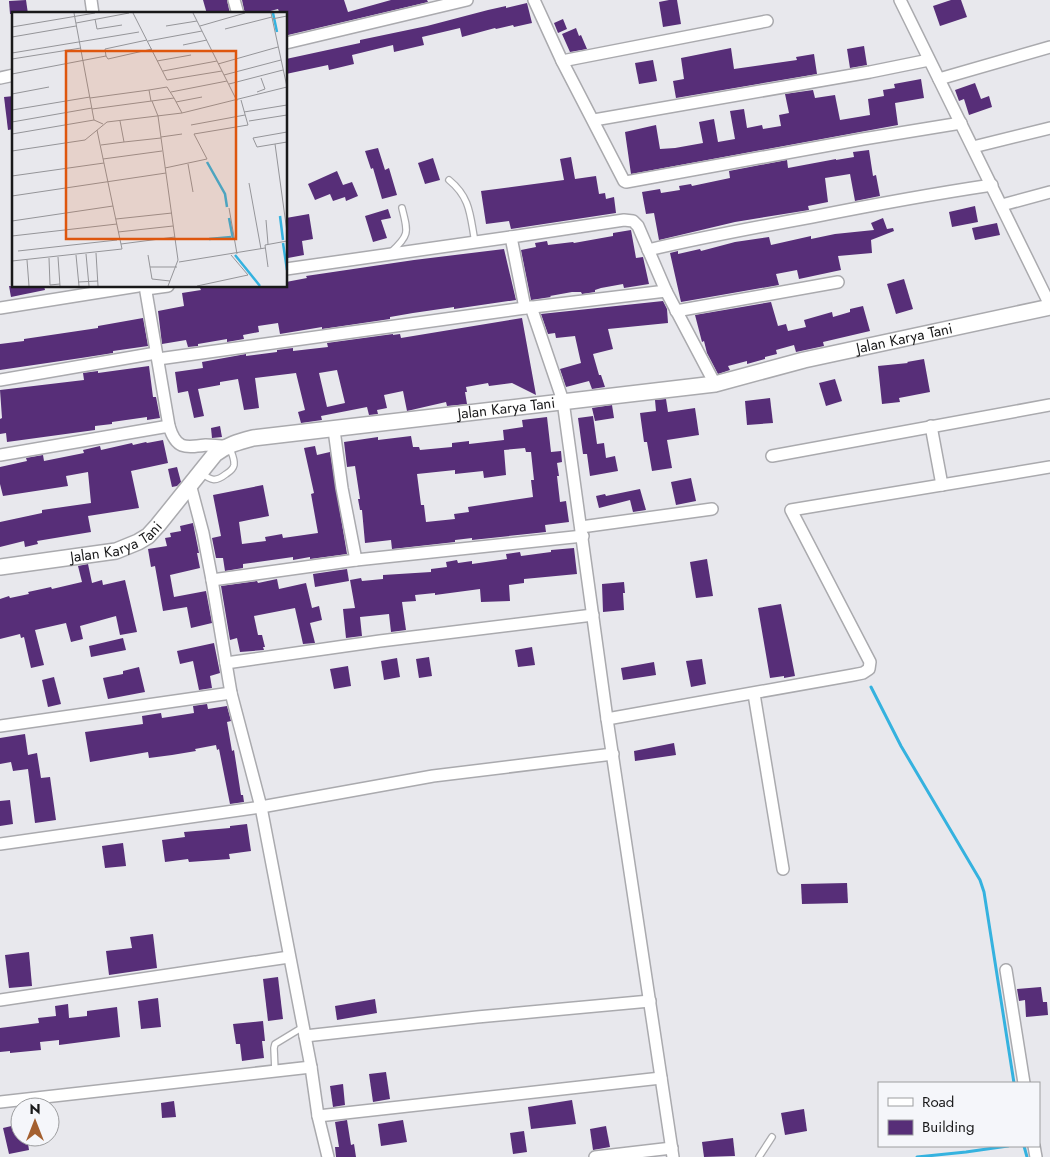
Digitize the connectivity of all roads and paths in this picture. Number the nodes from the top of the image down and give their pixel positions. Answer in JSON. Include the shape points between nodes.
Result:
{"nodes":[{"id":1,"x":467,"y":0,"type":"edge"},
{"id":2,"x":534,"y":0,"type":"edge"},
{"id":3,"x":900,"y":0,"type":"edge"},
{"id":4,"x":767,"y":22,"type":"dead end"},
{"id":5,"x":288,"y":44,"type":"edge"},
{"id":6,"x":1050,"y":47,"type":"edge"},
{"id":7,"x":562,"y":60,"type":"junction"},
{"id":8,"x":929,"y":60,"type":"junction"},
{"id":9,"x":939,"y":79,"type":"junction"},
{"id":10,"x":594,"y":120,"type":"junction"},
{"id":11,"x":961,"y":123,"type":"junction"},
{"id":12,"x":1050,"y":128,"type":"edge"},
{"id":13,"x":973,"y":148,"type":"junction"},
{"id":14,"x":449,"y":180,"type":"dead end"},
{"id":15,"x":992,"y":185,"type":"junction"},
{"id":16,"x":1050,"y":192,"type":"edge"},
{"id":17,"x":1002,"y":205,"type":"junction"},
{"id":18,"x":402,"y":208,"type":"dead end"},
{"id":19,"x":511,"y":237,"type":"junction"},
{"id":20,"x":475,"y":242,"type":"junction"},
{"id":21,"x":648,"y":250,"type":"junction"},
{"id":22,"x":388,"y":255,"type":"junction"},
{"id":23,"x":288,"y":270,"type":"edge"},
{"id":24,"x":838,"y":282,"type":"dead end"},
{"id":25,"x":136,"y":288,"type":"edge"},
{"id":26,"x":143,"y":288,"type":"edge"},
{"id":27,"x":666,"y":291,"type":"junction"},
{"id":28,"x":1050,"y":306,"type":"edge"},
{"id":29,"x":0,"y":308,"type":"edge"},
{"id":30,"x":528,"y":308,"type":"junction"},
{"id":31,"x":676,"y":311,"type":"junction"},
{"id":32,"x":157,"y":356,"type":"junction"},
{"id":33,"x":0,"y":380,"type":"edge"},
{"id":34,"x":715,"y":384,"type":"junction"},
{"id":35,"x":563,"y":401,"type":"junction"},
{"id":36,"x":1050,"y":405,"type":"edge"},
{"id":37,"x":169,"y":426,"type":"junction"},
{"id":38,"x":931,"y":426,"type":"junction"},
{"id":39,"x":334,"y":430,"type":"junction"},
{"id":40,"x":227,"y":446,"type":"junction"},
{"id":41,"x":0,"y":455,"type":"edge"},
{"id":42,"x":772,"y":456,"type":"dead end"},
{"id":43,"x":1050,"y":467,"type":"edge"},
{"id":44,"x":201,"y":471,"type":"junction"},
{"id":45,"x":190,"y":484,"type":"junction"},
{"id":46,"x":942,"y":484,"type":"junction"},
{"id":47,"x":712,"y":509,"type":"dead end"},
{"id":48,"x":582,"y":532,"type":"junction"},
{"id":49,"x":356,"y":560,"type":"junction"},
{"id":50,"x":0,"y":567,"type":"edge"},
{"id":51,"x":212,"y":580,"type":"junction"},
{"id":52,"x":593,"y":615,"type":"junction"},
{"id":53,"x":226,"y":664,"type":"junction"},
{"id":54,"x":231,"y":693,"type":"junction"},
{"id":55,"x":754,"y":694,"type":"junction"},
{"id":56,"x":607,"y":719,"type":"junction"},
{"id":57,"x":0,"y":726,"type":"edge"},
{"id":58,"x":613,"y":754,"type":"junction"},
{"id":59,"x":261,"y":807,"type":"junction"},
{"id":60,"x":0,"y":844,"type":"edge"},
{"id":61,"x":783,"y":870,"type":"dead end"},
{"id":62,"x":289,"y":957,"type":"junction"},
{"id":63,"x":1006,"y":970,"type":"dead end"},
{"id":64,"x":0,"y":1000,"type":"edge"},
{"id":65,"x":650,"y":1001,"type":"junction"},
{"id":66,"x":304,"y":1032,"type":"junction"},
{"id":67,"x":311,"y":1067,"type":"junction"},
{"id":68,"x":275,"y":1071,"type":"junction"},
{"id":69,"x":661,"y":1078,"type":"junction"},
{"id":70,"x":1024,"y":1082,"type":"edge"},
{"id":71,"x":0,"y":1102,"type":"edge"},
{"id":72,"x":318,"y":1116,"type":"junction"},
{"id":73,"x":772,"y":1137,"type":"dead end"},
{"id":74,"x":672,"y":1152,"type":"edge"},
{"id":75,"x":328,"y":1157,"type":"edge"},
{"id":76,"x":595,"y":1157,"type":"edge"},
{"id":77,"x":759,"y":1157,"type":"edge"}],
"edges":[{"from":1,"to":5,"type":"street"},
{"from":2,"to":7,"type":"street"},
{"from":3,"to":8,"type":"street"},
{"from":4,"to":7,"type":"street"},
{"from":6,"to":9,"type":"street"},
{"from":7,"to":10,"type":"street"},
{"from":8,"to":9,"type":"street"},
{"from":8,"to":10,"type":"street"},
{"from":9,"to":11,"type":"street"},
{"from":10,"to":11,"type":"street","via":[[624,181],[630,182]]},
{"from":11,"to":13,"type":"street"},
{"from":12,"to":13,"type":"street"},
{"from":13,"to":15,"type":"street"},
{"from":14,"to":20,"type":"lane","via":[[465,198]]},
{"from":15,"to":17,"type":"street"},
{"from":15,"to":21,"type":"street","via":[[880,203]]},
{"from":16,"to":17,"type":"street"},
{"from":17,"to":28,"type":"street"},
{"from":18,"to":22,"type":"lane","via":[[404,240]]},
{"from":19,"to":20,"type":"street"},
{"from":19,"to":21,"type":"street","via":[[629,220],[638,226]]},
{"from":19,"to":30,"type":"street"},
{"from":20,"to":22,"type":"street"},
{"from":21,"to":27,"type":"street"},
{"from":22,"to":23,"type":"street"},
{"from":24,"to":31,"type":"street"},
{"from":25,"to":29,"type":"street"},
{"from":26,"to":32,"type":"street"},
{"from":27,"to":30,"type":"street"},
{"from":27,"to":31,"type":"street"},
{"from":28,"to":34,"type":"street","name":"Jalan Karya Tani","via":[[804,360]]},
{"from":30,"to":32,"type":"street"},
{"from":30,"to":35,"type":"street"},
{"from":31,"to":34,"type":"street"},
{"from":32,"to":33,"type":"street"},
{"from":32,"to":37,"type":"street"},
{"from":34,"to":35,"type":"street","name":"Jalan Karya Tani"},
{"from":35,"to":39,"type":"street","name":"Jalan Karya Tani"},
{"from":35,"to":48,"type":"street"},
{"from":36,"to":38,"type":"street"},
{"from":37,"to":40,"type":"street","via":[[176,441],[184,447]]},
{"from":37,"to":41,"type":"street"},
{"from":38,"to":42,"type":"street"},
{"from":38,"to":46,"type":"street"},
{"from":39,"to":40,"type":"street","name":"Jalan Karya Tani","via":[[253,438]]},
{"from":39,"to":49,"type":"street"},
{"from":40,"to":44,"type":"street","name":"Jalan Karya Tani","via":[[215,454]]},
{"from":40,"to":44,"type":"lane","via":[[234,460],[231,471],[215,481]]},
{"from":43,"to":46,"type":"street"},
{"from":44,"to":45,"type":"street","name":"Jalan Karya Tani"},
{"from":45,"to":50,"type":"street","name":"Jalan Karya Tani","via":[[148,536],[126,548]]},
{"from":45,"to":51,"type":"street"},
{"from":46,"to":55,"type":"street","via":[[791,510],[870,666],[867,671],[853,675]]},
{"from":47,"to":48,"type":"street"},
{"from":48,"to":49,"type":"street"},
{"from":48,"to":52,"type":"street"},
{"from":49,"to":51,"type":"street"},
{"from":51,"to":53,"type":"street"},
{"from":52,"to":53,"type":"street"},
{"from":52,"to":56,"type":"street"},
{"from":53,"to":54,"type":"street"},
{"from":54,"to":57,"type":"street"},
{"from":54,"to":59,"type":"street"},
{"from":55,"to":56,"type":"street"},
{"from":55,"to":61,"type":"street"},
{"from":56,"to":58,"type":"street"},
{"from":58,"to":59,"type":"street","via":[[433,776]]},
{"from":58,"to":65,"type":"street"},
{"from":59,"to":60,"type":"street"},
{"from":59,"to":62,"type":"street"},
{"from":62,"to":64,"type":"street"},
{"from":62,"to":66,"type":"street"},
{"from":63,"to":70,"type":"street"},
{"from":65,"to":66,"type":"street"},
{"from":65,"to":69,"type":"street"},
{"from":66,"to":67,"type":"street"},
{"from":66,"to":68,"type":"lane","via":[[275,1044]]},
{"from":67,"to":68,"type":"street"},
{"from":67,"to":72,"type":"street"},
{"from":68,"to":71,"type":"street"},
{"from":69,"to":72,"type":"street"},
{"from":69,"to":74,"type":"street"},
{"from":72,"to":75,"type":"street"},
{"from":73,"to":77,"type":"lane"},
{"from":74,"to":76,"type":"street"}]}
